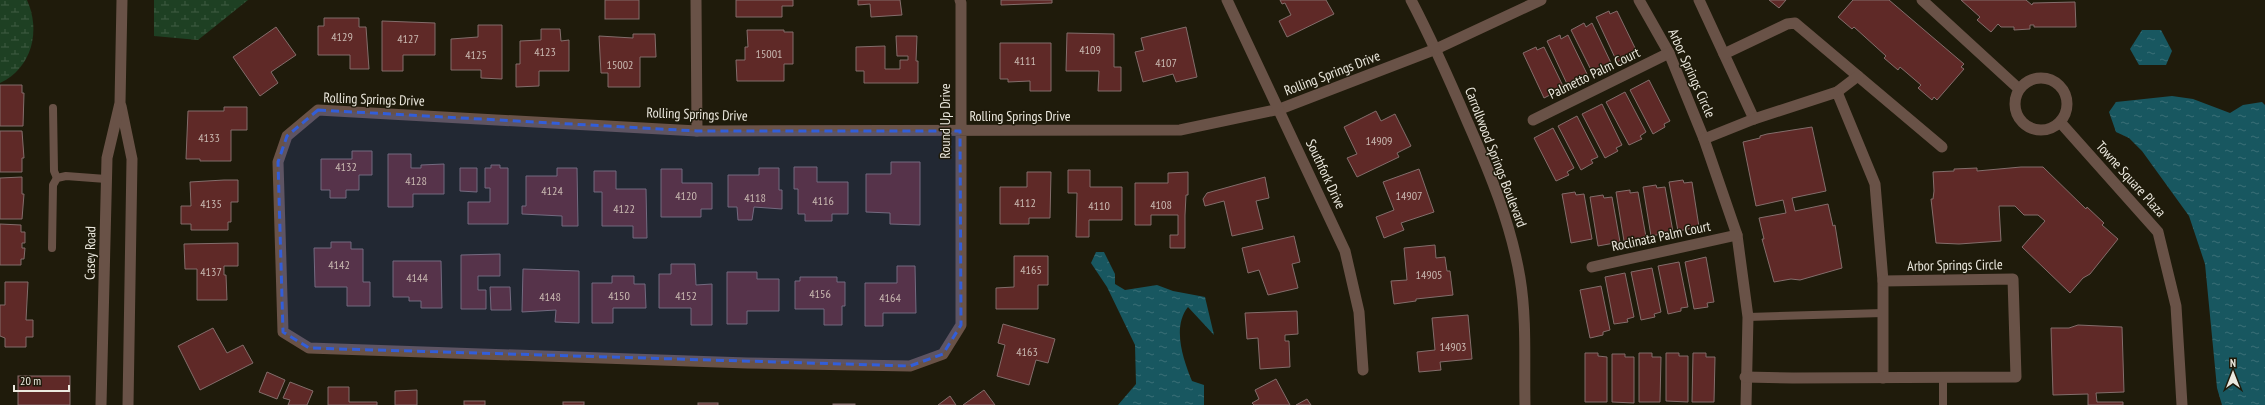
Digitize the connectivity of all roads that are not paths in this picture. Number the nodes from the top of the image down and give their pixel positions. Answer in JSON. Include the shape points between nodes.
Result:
{"nodes":[{"id":1,"x":122,"y":0,"type":"edge"},
{"id":2,"x":696,"y":0,"type":"edge"},
{"id":3,"x":960,"y":0,"type":"edge"},
{"id":4,"x":1227,"y":0,"type":"edge"},
{"id":5,"x":1411,"y":0,"type":"edge"},
{"id":6,"x":1541,"y":0,"type":"edge"},
{"id":7,"x":1639,"y":0,"type":"edge"},
{"id":8,"x":1699,"y":0,"type":"edge"},
{"id":9,"x":1922,"y":0,"type":"edge"},
{"id":10,"x":1436,"y":49,"type":"junction"},
{"id":11,"x":1669,"y":53,"type":"junction"},
{"id":12,"x":1724,"y":54,"type":"junction"},
{"id":13,"x":1858,"y":76,"type":"junction"},
{"id":14,"x":2019,"y":89,"type":"junction"},
{"id":15,"x":1837,"y":92,"type":"junction"},
{"id":16,"x":120,"y":104,"type":"junction"},
{"id":17,"x":53,"y":108,"type":"dead end"},
{"id":18,"x":1280,"y":109,"type":"junction"},
{"id":19,"x":1754,"y":119,"type":"junction"},
{"id":20,"x":1532,"y":120,"type":"dead end"},
{"id":21,"x":2060,"y":122,"type":"junction"},
{"id":22,"x":697,"y":131,"type":"junction"},
{"id":23,"x":960,"y":131,"type":"junction"},
{"id":24,"x":1704,"y":139,"type":"junction"},
{"id":25,"x":1942,"y":147,"type":"dead end"},
{"id":26,"x":57,"y":178,"type":"junction"},
{"id":27,"x":106,"y":179,"type":"junction"},
{"id":28,"x":1737,"y":235,"type":"junction"},
{"id":29,"x":961,"y":241,"type":"joint"},
{"id":30,"x":52,"y":248,"type":"dead end"},
{"id":31,"x":1592,"y":266,"type":"dead end"},
{"id":32,"x":1883,"y":281,"type":"junction"},
{"id":33,"x":1883,"y":313,"type":"junction"},
{"id":34,"x":1748,"y":317,"type":"junction"},
{"id":35,"x":1363,"y":370,"type":"dead end"},
{"id":36,"x":1745,"y":377,"type":"junction"},
{"id":37,"x":1883,"y":378,"type":"junction"},
{"id":38,"x":1943,"y":378,"type":"junction"},
{"id":39,"x":101,"y":405,"type":"edge"},
{"id":40,"x":128,"y":405,"type":"edge"},
{"id":41,"x":1525,"y":405,"type":"edge"},
{"id":42,"x":1746,"y":405,"type":"edge"},
{"id":43,"x":1943,"y":405,"type":"edge"},
{"id":44,"x":2182,"y":405,"type":"edge"}],
"edges":[{"from":1,"to":16,"type":"street","name":"Casey Road"},
{"from":2,"to":22,"type":"street"},
{"from":3,"to":23,"type":"street","name":"Round Up Drive"},
{"from":4,"to":18,"type":"street","name":"Southfork Drive"},
{"from":5,"to":10,"type":"street","name":"Carrollwood Springs Boulevard"},
{"from":6,"to":10,"type":"street"},
{"from":7,"to":11,"type":"street","name":"Arbor Springs Circle"},
{"from":8,"to":12,"type":"street"},
{"from":9,"to":14,"type":"street"},
{"from":10,"to":18,"type":"street","name":"Rolling Springs Drive"},
{"from":10,"to":41,"type":"street","name":"Carrollwood Springs Boulevard","via":[[1481,152],[1510,233],[1524,312]]},
{"from":11,"to":20,"type":"street","name":"Palmetto Palm Court"},
{"from":11,"to":24,"type":"street","name":"Arbor Springs Circle"},
{"from":12,"to":13,"type":"street","via":[[1788,24],[1795,24]]},
{"from":12,"to":19,"type":"street"},
{"from":13,"to":15,"type":"street","name":"Arbor Springs Circle"},
{"from":13,"to":25,"type":"street"},
{"from":14,"to":21,"type":"street","via":[[2016,97],[2017,114],[2028,127],[2045,130]]},
{"from":14,"to":21,"type":"street","via":[[2037,78],[2050,79],[2058,83],[2064,90],[2068,106],[2066,115]]},
{"from":15,"to":19,"type":"street","name":"Arbor Springs Circle"},
{"from":15,"to":32,"type":"street","via":[[1875,184]]},
{"from":16,"to":27,"type":"street","name":"Casey Road","via":[[107,158]]},
{"from":16,"to":40,"type":"street","name":"Casey Road","via":[[132,159]]},
{"from":17,"to":26,"type":"lane","via":[[54,171]]},
{"from":18,"to":23,"type":"street","name":"Rolling Springs Drive","via":[[1180,130]]},
{"from":18,"to":35,"type":"street","name":"Southfork Drive","via":[[1345,251],[1359,312]]},
{"from":19,"to":24,"type":"street","name":"Arbor Springs Circle"},
{"from":21,"to":44,"type":"street","name":"Towne Square Plaza","via":[[2158,232],[2176,306]]},
{"from":22,"to":23,"type":"street","name":"Rolling Springs Drive"},
{"from":22,"to":29,"type":"street","name":"Rolling Springs Drive","via":[[318,110],[287,136],[278,162],[283,332],[309,348],[723,363],[910,366],[943,354],[961,325]]},
{"from":23,"to":29,"type":"street","name":"Round Up Drive"},
{"from":24,"to":28,"type":"street","name":"Arbor Springs Circle"},
{"from":26,"to":27,"type":"lane","via":[[66,176]]},
{"from":26,"to":30,"type":"lane","via":[[52,185]]},
{"from":27,"to":39,"type":"street","name":"Casey Road"},
{"from":28,"to":31,"type":"street","name":"Roclinata Palm Court"},
{"from":28,"to":34,"type":"street","name":"Arbor Springs Circle"},
{"from":32,"to":33,"type":"street"},
{"from":32,"to":38,"type":"street","name":"Arbor Springs Circle","via":[[2013,279],[2016,378]]},
{"from":33,"to":34,"type":"lane"},
{"from":33,"to":37,"type":"street"},
{"from":34,"to":36,"type":"street","name":"Arbor Springs Circle"},
{"from":36,"to":37,"type":"street","name":"Arbor Springs Circle"},
{"from":36,"to":42,"type":"street","name":"Arbor Springs Circle"},
{"from":37,"to":38,"type":"street","name":"Arbor Springs Circle"},
{"from":38,"to":43,"type":"lane"}]}
